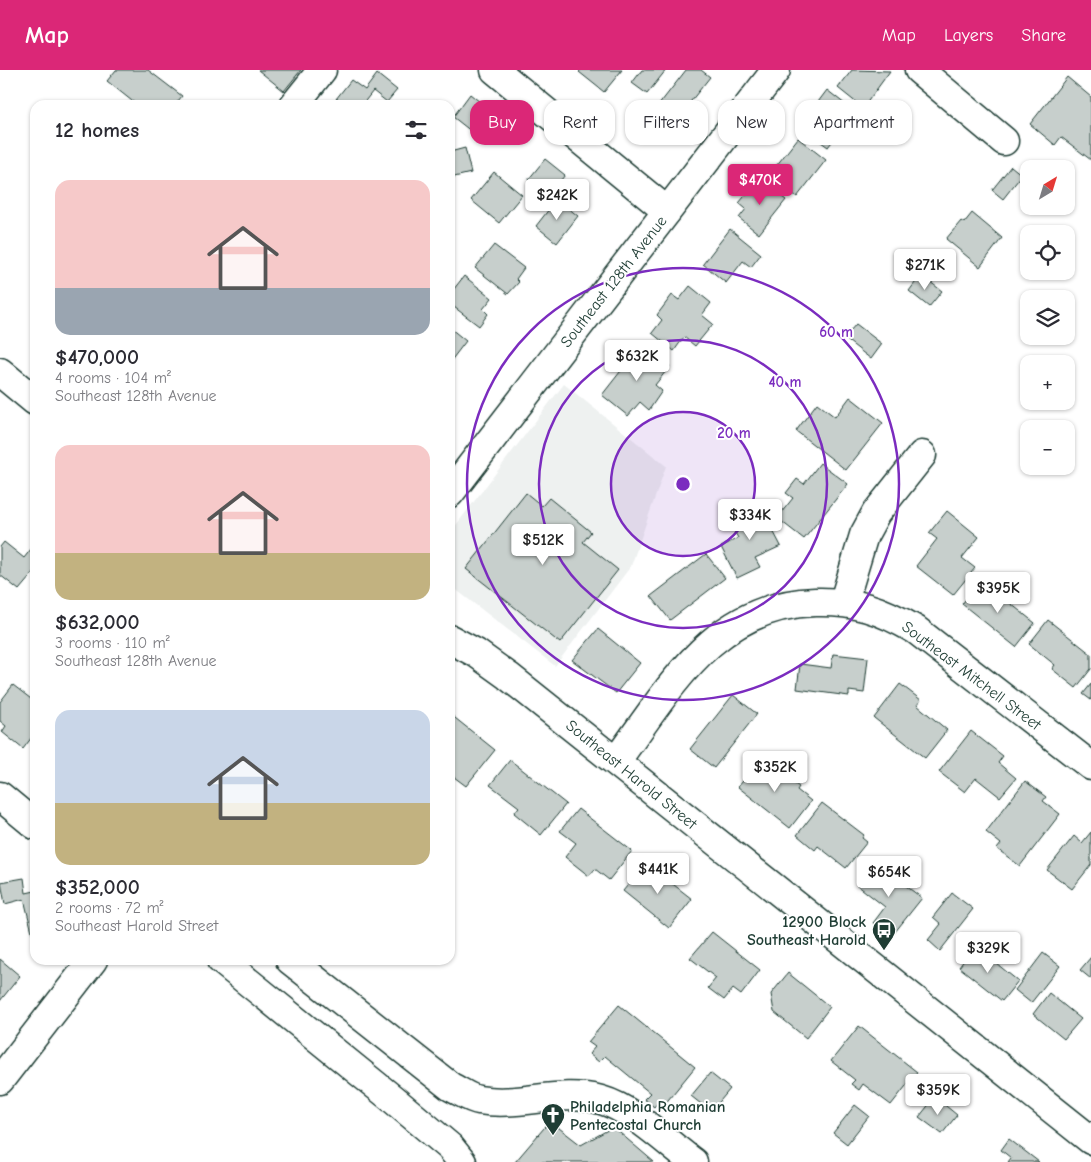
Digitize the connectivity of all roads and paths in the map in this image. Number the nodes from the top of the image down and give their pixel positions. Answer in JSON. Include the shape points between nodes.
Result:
{"nodes":[{"id":1,"x":322,"y":70,"type":"edge"},
{"id":2,"x":495,"y":70,"type":"edge"},
{"id":3,"x":776,"y":70,"type":"edge"},
{"id":4,"x":919,"y":70,"type":"edge"},
{"id":5,"x":298,"y":100,"type":"edge"},
{"id":6,"x":1004,"y":141,"type":"dead end"},
{"id":7,"x":668,"y":211,"type":"junction"},
{"id":8,"x":0,"y":372,"type":"edge"},
{"id":9,"x":30,"y":397,"type":"edge"},
{"id":10,"x":922,"y":455,"type":"dead end"},
{"id":11,"x":455,"y":487,"type":"edge"},
{"id":12,"x":844,"y":601,"type":"junction"},
{"id":13,"x":455,"y":642,"type":"edge"},
{"id":14,"x":616,"y":762,"type":"junction"},
{"id":15,"x":1091,"y":766,"type":"edge"},
{"id":16,"x":0,"y":796,"type":"edge"},
{"id":17,"x":30,"y":821,"type":"edge"},
{"id":18,"x":89,"y":965,"type":"edge"},
{"id":19,"x":227,"y":965,"type":"edge"},
{"id":20,"x":296,"y":965,"type":"edge"},
{"id":21,"x":0,"y":1080,"type":"edge"},
{"id":22,"x":1091,"y":1140,"type":"edge"},
{"id":23,"x":462,"y":1162,"type":"edge"},
{"id":24,"x":693,"y":1162,"type":"edge"}],
"edges":[{"from":1,"to":5,"type":"street"},
{"from":2,"to":7,"type":"street"},
{"from":3,"to":7,"type":"street","name":"Southeast 128th Avenue"},
{"from":4,"to":6,"type":"street"},
{"from":7,"to":11,"type":"street","name":"Southeast 128th Avenue"},
{"from":8,"to":9,"type":"street"},
{"from":10,"to":12,"type":"street","via":[[876,513],[864,536]]},
{"from":12,"to":14,"type":"street","name":"Southeast Mitchell Street","via":[[777,607],[732,625],[684,672]]},
{"from":12,"to":15,"type":"street","name":"Southeast Mitchell Street","via":[[868,606],[916,630]]},
{"from":13,"to":14,"type":"street","name":"Southeast Harold Street","via":[[508,676]]},
{"from":14,"to":22,"type":"street","name":"Southeast Harold Street"},
{"from":16,"to":17,"type":"street"},
{"from":18,"to":21,"type":"street"},
{"from":19,"to":23,"type":"street","via":[[394,1100],[450,1147]]},
{"from":20,"to":24,"type":"street","via":[[460,1092],[477,1100],[502,1102],[568,1095],[602,1100],[637,1119]]}]}
